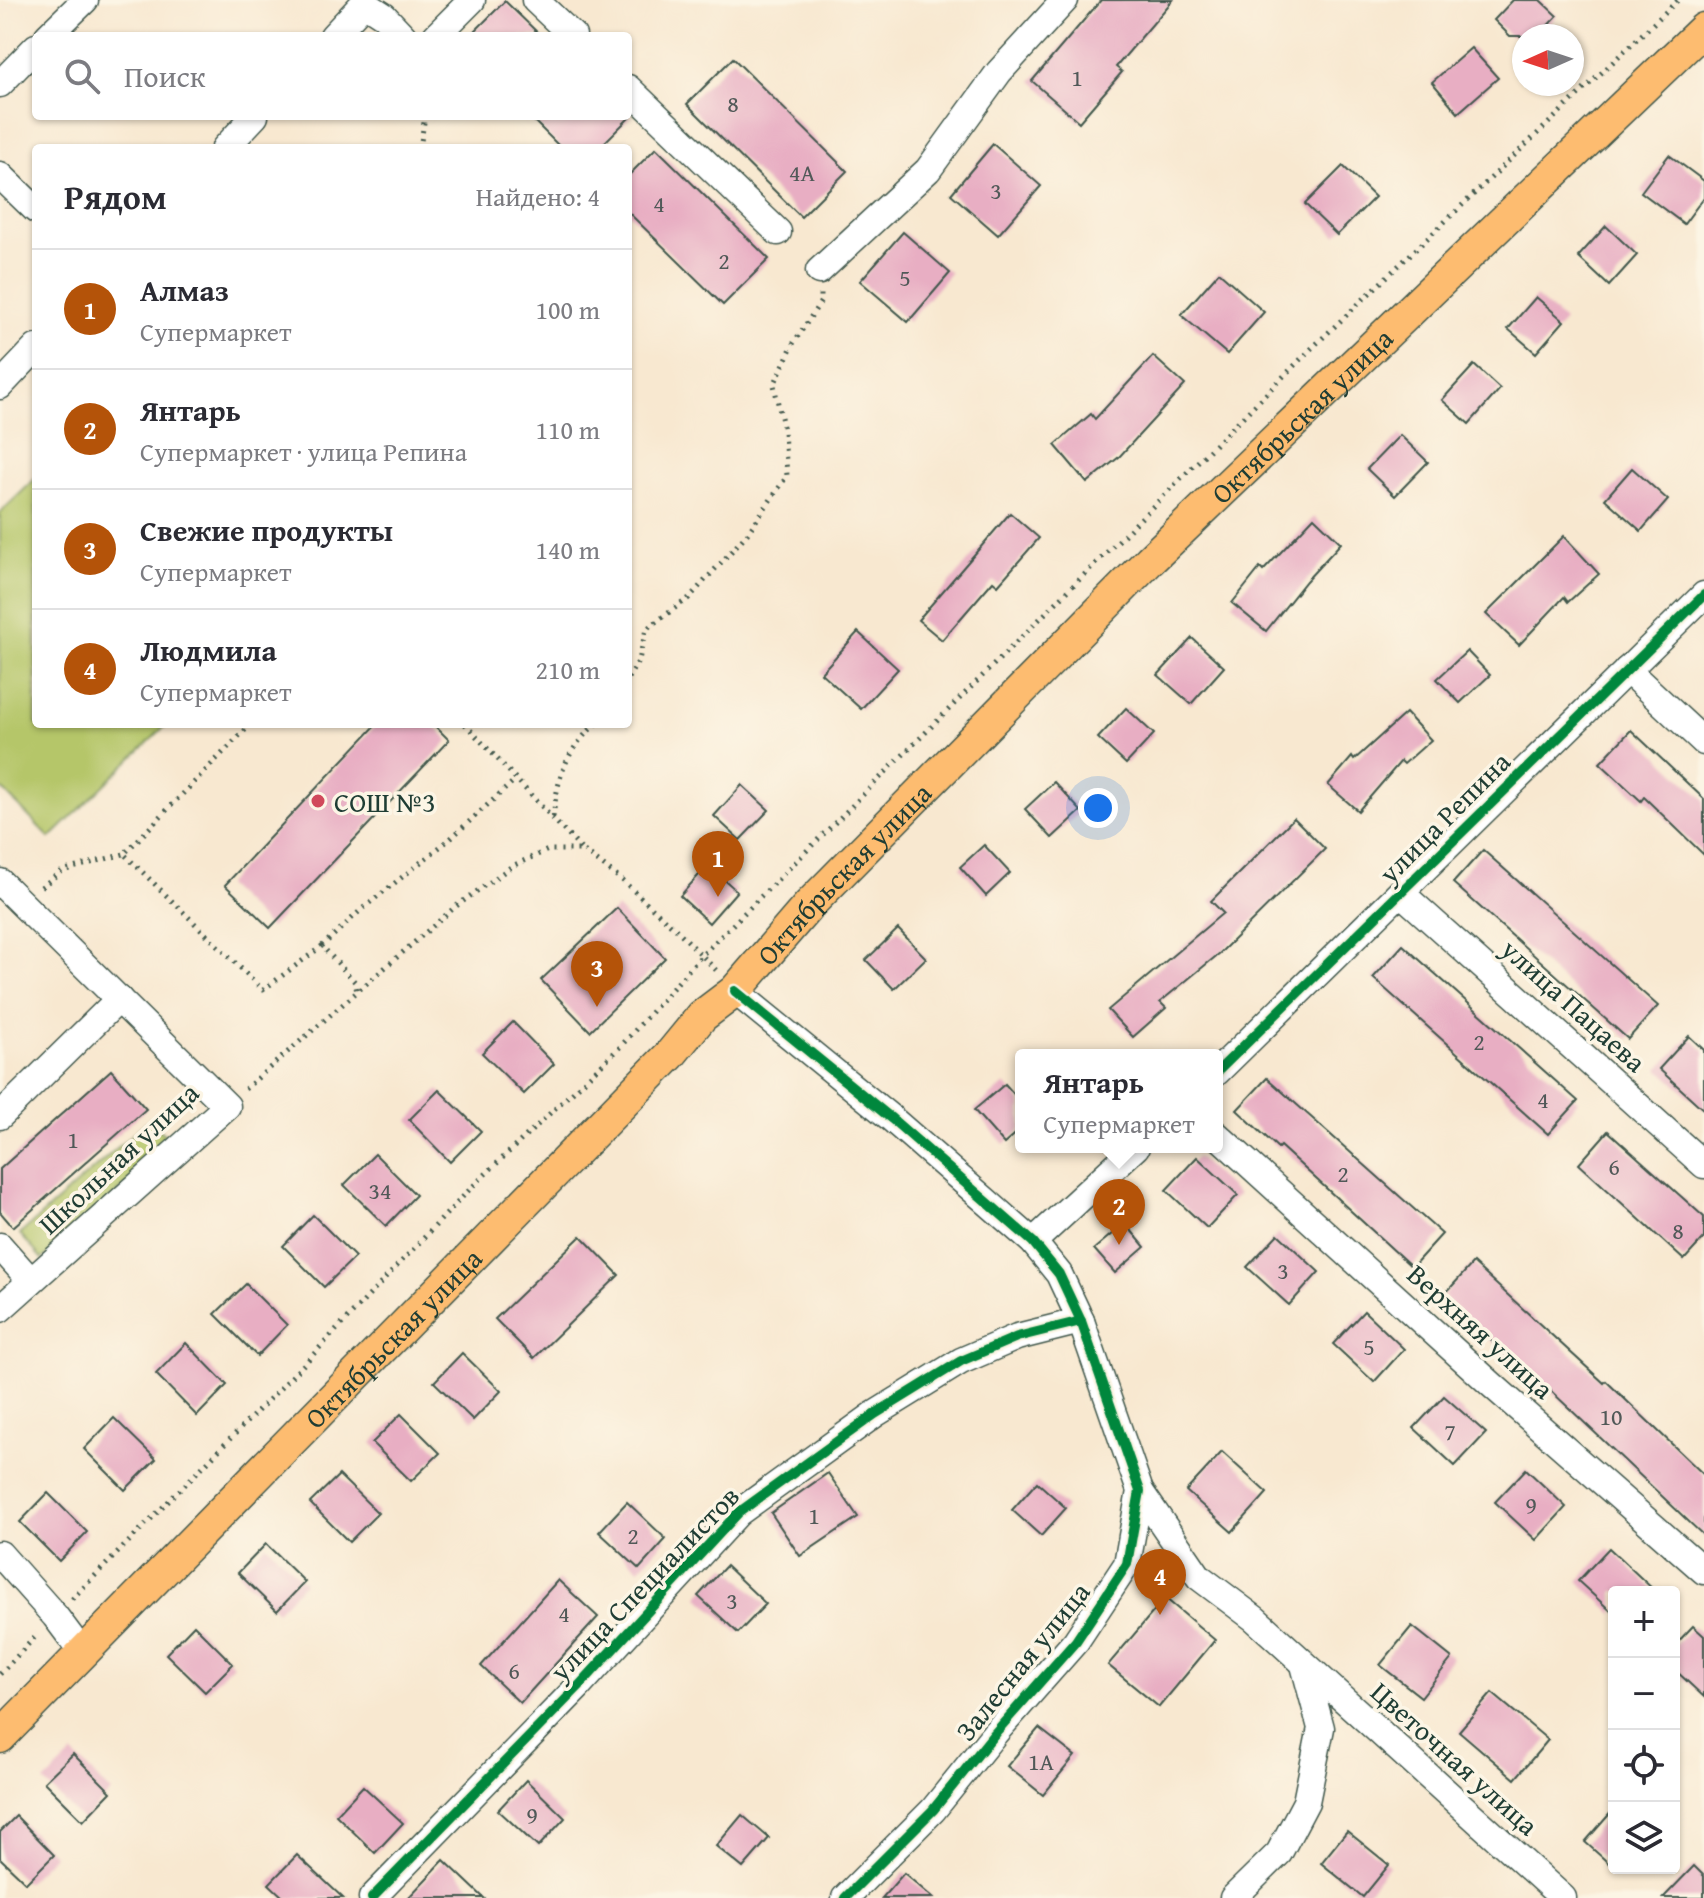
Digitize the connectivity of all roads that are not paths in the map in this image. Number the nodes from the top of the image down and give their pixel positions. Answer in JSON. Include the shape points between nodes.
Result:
{"nodes":[{"id":1,"x":85,"y":0,"type":"edge"},
{"id":2,"x":472,"y":0,"type":"edge"},
{"id":3,"x":535,"y":0,"type":"edge"},
{"id":4,"x":1065,"y":0,"type":"edge"},
{"id":5,"x":362,"y":1,"type":"edge"},
{"id":6,"x":52,"y":32,"type":"edge"},
{"id":7,"x":336,"y":32,"type":"edge"},
{"id":8,"x":399,"y":32,"type":"edge"},
{"id":9,"x":440,"y":32,"type":"edge"},
{"id":10,"x":569,"y":32,"type":"edge"},
{"id":11,"x":1698,"y":43,"type":"edge"},
{"id":12,"x":32,"y":51,"type":"edge"},
{"id":13,"x":0,"y":84,"type":"edge"},
{"id":14,"x":632,"y":92,"type":"edge"},
{"id":15,"x":251,"y":120,"type":"edge"},
{"id":16,"x":229,"y":144,"type":"edge"},
{"id":17,"x":0,"y":175,"type":"edge"},
{"id":18,"x":32,"y":206,"type":"edge"},
{"id":19,"x":778,"y":232,"type":"dead end"},
{"id":20,"x":819,"y":271,"type":"road end"},
{"id":21,"x":32,"y":352,"type":"edge"},
{"id":22,"x":0,"y":386,"type":"edge"},
{"id":23,"x":1704,"y":595,"type":"edge"},
{"id":24,"x":1627,"y":670,"type":"junction"},
{"id":25,"x":1704,"y":742,"type":"edge"},
{"id":26,"x":0,"y":882,"type":"edge"},
{"id":27,"x":1401,"y":893,"type":"junction"},
{"id":28,"x":735,"y":991,"type":"junction"},
{"id":29,"x":119,"y":999,"type":"junction"},
{"id":30,"x":1223,"y":1066,"type":"edge"},
{"id":31,"x":0,"y":1116,"type":"edge"},
{"id":32,"x":1223,"y":1140,"type":"edge"},
{"id":33,"x":1129,"y":1153,"type":"edge"},
{"id":34,"x":1704,"y":1165,"type":"edge"},
{"id":35,"x":1033,"y":1242,"type":"junction"},
{"id":36,"x":0,"y":1246,"type":"edge"},
{"id":37,"x":31,"y":1281,"type":"junction"},
{"id":38,"x":0,"y":1309,"type":"edge"},
{"id":39,"x":1081,"y":1321,"type":"junction"},
{"id":40,"x":1140,"y":1491,"type":"junction"},
{"id":41,"x":0,"y":1554,"type":"edge"},
{"id":42,"x":1704,"y":1571,"type":"edge"},
{"id":43,"x":82,"y":1652,"type":"junction"},
{"id":44,"x":1304,"y":1665,"type":"junction"},
{"id":45,"x":0,"y":1737,"type":"edge"},
{"id":46,"x":372,"y":1898,"type":"edge"},
{"id":47,"x":845,"y":1898,"type":"edge"},
{"id":48,"x":1233,"y":1898,"type":"edge"},
{"id":49,"x":1563,"y":1898,"type":"edge"}],
"edges":[{"from":1,"to":6,"type":"street"},
{"from":2,"to":9,"type":"street"},
{"from":3,"to":10,"type":"street"},
{"from":4,"to":20,"type":"street","via":[[999,72],[928,170]]},
{"from":5,"to":7,"type":"street"},
{"from":5,"to":8,"type":"street"},
{"from":11,"to":28,"type":"main road","name":"Октябрьская улица","via":[[1150,560],[810,904]]},
{"from":12,"to":13,"type":"street"},
{"from":14,"to":19,"type":"street"},
{"from":15,"to":16,"type":"street"},
{"from":17,"to":18,"type":"street"},
{"from":21,"to":22,"type":"street"},
{"from":23,"to":24,"type":"street","name":"улица Репина"},
{"from":24,"to":25,"type":"street"},
{"from":24,"to":27,"type":"street","name":"улица Репина"},
{"from":26,"to":29,"type":"street","name":"Школьная улица"},
{"from":27,"to":30,"type":"street","name":"улица Репина"},
{"from":27,"to":34,"type":"street","name":"улица Пацаева"},
{"from":28,"to":35,"type":"street","name":"Залесная улица"},
{"from":28,"to":43,"type":"main road","name":"Октябрьская улица","via":[[702,1016],[670,1055]]},
{"from":29,"to":31,"type":"street"},
{"from":29,"to":37,"type":"street","name":"Школьная улица","via":[[227,1106]]},
{"from":32,"to":42,"type":"street","name":"Верхняя улица"},
{"from":33,"to":35,"type":"street"},
{"from":35,"to":39,"type":"street","name":"Залесная улица","via":[[1059,1274]]},
{"from":36,"to":37,"type":"street"},
{"from":37,"to":38,"type":"street","name":"Школьная улица"},
{"from":39,"to":40,"type":"street","name":"Залесная улица"},
{"from":39,"to":46,"type":"street","name":"улица Специалистов","via":[[1017,1337],[961,1361],[875,1414],[738,1513]]},
{"from":40,"to":44,"type":"street","name":"Цветочная улица","via":[[1199,1577]]},
{"from":40,"to":47,"type":"street","name":"Залесная улица","via":[[1127,1564],[1076,1641],[933,1810]]},
{"from":41,"to":43,"type":"street"},
{"from":43,"to":45,"type":"main road","name":"Октябрьская улица"},
{"from":44,"to":48,"type":"street","via":[[1321,1728],[1306,1802],[1279,1853]]},
{"from":44,"to":49,"type":"street","name":"Цветочная улица"}]}
